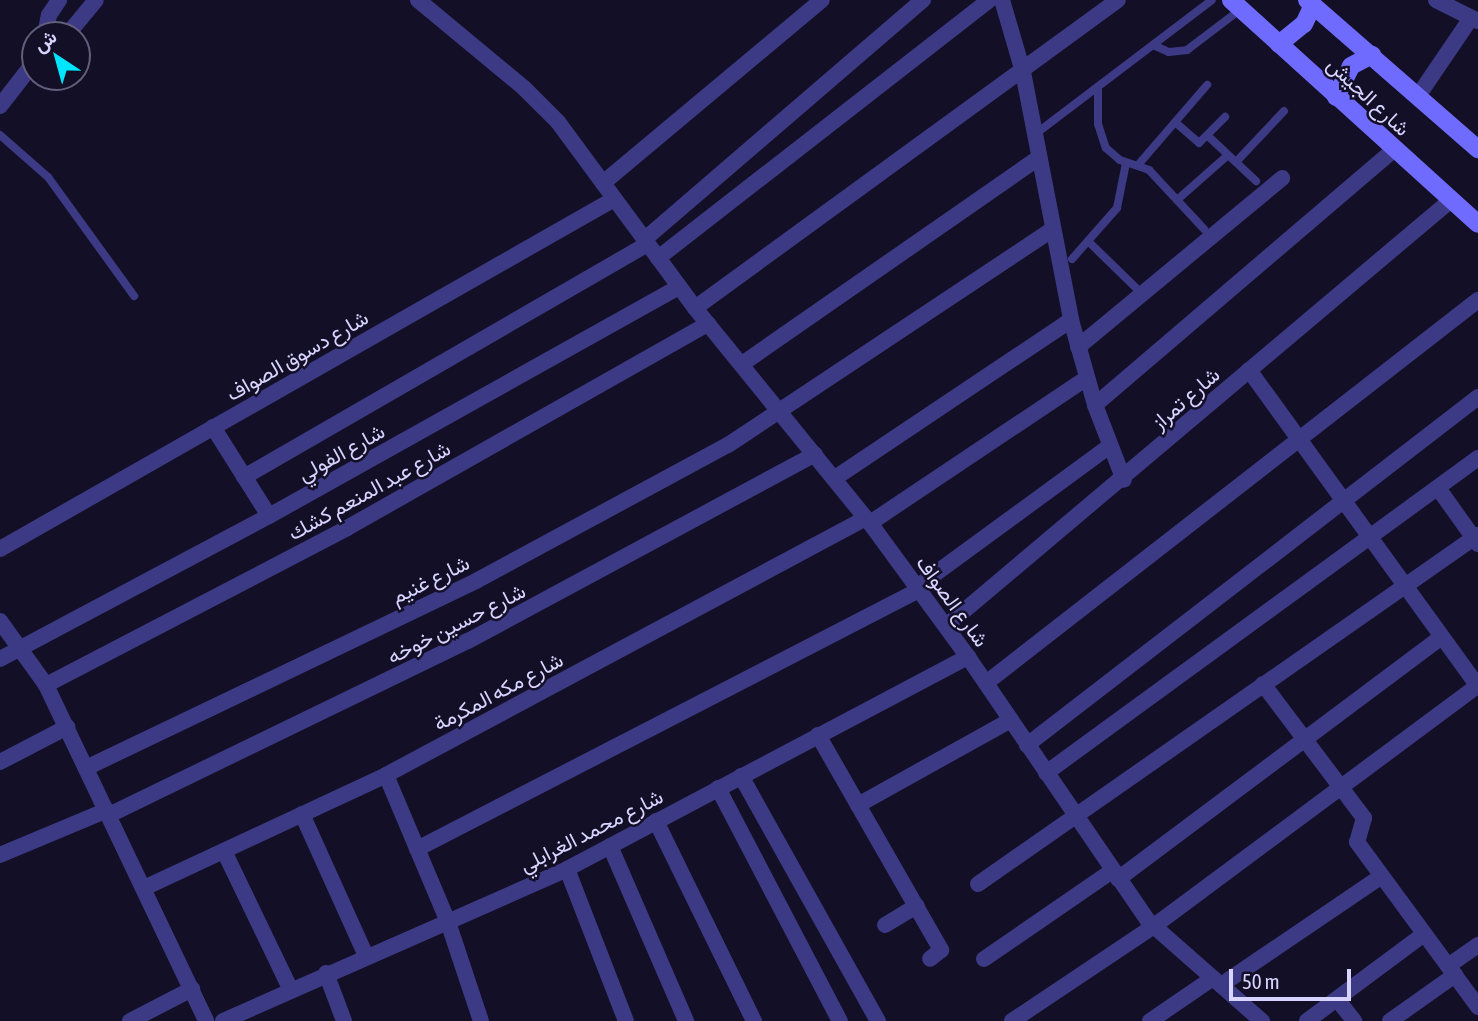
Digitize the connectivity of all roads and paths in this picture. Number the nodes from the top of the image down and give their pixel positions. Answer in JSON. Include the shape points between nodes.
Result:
{"nodes":[{"id":1,"x":37,"y":0,"type":"edge"},
{"id":2,"x":59,"y":0,"type":"edge"},
{"id":3,"x":96,"y":0,"type":"edge"},
{"id":4,"x":418,"y":0,"type":"edge"},
{"id":5,"x":821,"y":0,"type":"edge"},
{"id":6,"x":923,"y":0,"type":"edge"},
{"id":7,"x":990,"y":0,"type":"edge"},
{"id":8,"x":1002,"y":0,"type":"edge"},
{"id":9,"x":1118,"y":0,"type":"edge"},
{"id":10,"x":1212,"y":0,"type":"edge"},
{"id":11,"x":1436,"y":0,"type":"edge"},
{"id":12,"x":1310,"y":2,"type":"edge"},
{"id":13,"x":1236,"y":5,"type":"edge"},
{"id":14,"x":48,"y":15,"type":"junction"},
{"id":15,"x":1475,"y":20,"type":"edge"},
{"id":16,"x":47,"y":21,"type":"edge"},
{"id":17,"x":79,"y":21,"type":"edge"},
{"id":18,"x":1279,"y":44,"type":"junction"},
{"id":19,"x":1153,"y":45,"type":"junction"},
{"id":20,"x":1371,"y":55,"type":"junction"},
{"id":21,"x":1023,"y":72,"type":"junction"},
{"id":22,"x":21,"y":79,"type":"edge"},
{"id":23,"x":1207,"y":85,"type":"dead end"},
{"id":24,"x":1098,"y":87,"type":"junction"},
{"id":25,"x":1418,"y":96,"type":"junction"},
{"id":26,"x":1336,"y":97,"type":"junction"},
{"id":27,"x":0,"y":106,"type":"edge"},
{"id":28,"x":1284,"y":111,"type":"dead end"},
{"id":29,"x":1224,"y":117,"type":"dead end"},
{"id":30,"x":1175,"y":122,"type":"junction"},
{"id":31,"x":1042,"y":129,"type":"dead end"},
{"id":32,"x":0,"y":135,"type":"edge"},
{"id":33,"x":1208,"y":136,"type":"junction"},
{"id":34,"x":1478,"y":149,"type":"edge"},
{"id":35,"x":1394,"y":150,"type":"junction"},
{"id":36,"x":1228,"y":155,"type":"junction"},
{"id":37,"x":1037,"y":159,"type":"junction"},
{"id":38,"x":1236,"y":162,"type":"junction"},
{"id":39,"x":1126,"y":163,"type":"junction"},
{"id":40,"x":1138,"y":165,"type":"junction"},
{"id":41,"x":1282,"y":178,"type":"dead end"},
{"id":42,"x":1256,"y":181,"type":"dead end"},
{"id":43,"x":603,"y":183,"type":"junction"},
{"id":44,"x":614,"y":199,"type":"junction"},
{"id":45,"x":1177,"y":200,"type":"junction"},
{"id":46,"x":1451,"y":200,"type":"junction"},
{"id":47,"x":1478,"y":224,"type":"edge"},
{"id":48,"x":1204,"y":229,"type":"dead end"},
{"id":49,"x":1052,"y":230,"type":"junction"},
{"id":50,"x":1088,"y":241,"type":"junction"},
{"id":51,"x":646,"y":242,"type":"junction"},
{"id":52,"x":658,"y":258,"type":"junction"},
{"id":53,"x":1072,"y":259,"type":"dead end"},
{"id":54,"x":679,"y":287,"type":"junction"},
{"id":55,"x":1138,"y":290,"type":"dead end"},
{"id":56,"x":134,"y":296,"type":"dead end"},
{"id":57,"x":1478,"y":300,"type":"edge"},
{"id":58,"x":695,"y":307,"type":"junction"},
{"id":59,"x":1071,"y":320,"type":"junction"},
{"id":60,"x":708,"y":324,"type":"junction"},
{"id":61,"x":1078,"y":347,"type":"junction"},
{"id":62,"x":742,"y":364,"type":"junction"},
{"id":63,"x":1249,"y":370,"type":"junction"},
{"id":64,"x":1087,"y":378,"type":"junction"},
{"id":65,"x":1478,"y":397,"type":"edge"},
{"id":66,"x":1095,"y":405,"type":"junction"},
{"id":67,"x":782,"y":411,"type":"junction"},
{"id":68,"x":213,"y":427,"type":"junction"},
{"id":69,"x":1300,"y":438,"type":"junction"},
{"id":70,"x":1110,"y":446,"type":"junction"},
{"id":71,"x":815,"y":454,"type":"junction"},
{"id":72,"x":1478,"y":458,"type":"edge"},
{"id":73,"x":244,"y":477,"type":"junction"},
{"id":74,"x":835,"y":478,"type":"junction"},
{"id":75,"x":1124,"y":480,"type":"junction"},
{"id":76,"x":1437,"y":488,"type":"junction"},
{"id":77,"x":1343,"y":497,"type":"junction"},
{"id":78,"x":269,"y":516,"type":"junction"},
{"id":79,"x":868,"y":520,"type":"junction"},
{"id":80,"x":1371,"y":537,"type":"junction"},
{"id":81,"x":1477,"y":539,"type":"edge"},
{"id":82,"x":0,"y":549,"type":"edge"},
{"id":83,"x":1406,"y":586,"type":"junction"},
{"id":84,"x":918,"y":588,"type":"junction"},
{"id":85,"x":0,"y":621,"type":"edge"},
{"id":86,"x":946,"y":626,"type":"junction"},
{"id":87,"x":1442,"y":637,"type":"junction"},
{"id":88,"x":20,"y":647,"type":"junction"},
{"id":89,"x":968,"y":657,"type":"junction"},
{"id":90,"x":0,"y":659,"type":"edge"},
{"id":91,"x":986,"y":683,"type":"junction"},
{"id":92,"x":1263,"y":684,"type":"junction"},
{"id":93,"x":46,"y":685,"type":"junction"},
{"id":94,"x":1478,"y":685,"type":"edge"},
{"id":95,"x":1011,"y":720,"type":"junction"},
{"id":96,"x":67,"y":727,"type":"junction"},
{"id":97,"x":818,"y":735,"type":"junction"},
{"id":98,"x":1305,"y":740,"type":"junction"},
{"id":99,"x":1027,"y":745,"type":"junction"},
{"id":100,"x":0,"y":762,"type":"edge"},
{"id":101,"x":86,"y":768,"type":"junction"},
{"id":102,"x":1046,"y":773,"type":"junction"},
{"id":103,"x":386,"y":775,"type":"junction"},
{"id":104,"x":741,"y":776,"type":"junction"},
{"id":105,"x":1340,"y":787,"type":"junction"},
{"id":106,"x":718,"y":789,"type":"junction"},
{"id":107,"x":858,"y":805,"type":"junction"},
{"id":108,"x":108,"y":812,"type":"junction"},
{"id":109,"x":302,"y":814,"type":"junction"},
{"id":110,"x":1076,"y":818,"type":"junction"},
{"id":111,"x":656,"y":821,"type":"junction"},
{"id":112,"x":610,"y":846,"type":"junction"},
{"id":113,"x":417,"y":849,"type":"junction"},
{"id":114,"x":224,"y":851,"type":"junction"},
{"id":115,"x":0,"y":855,"type":"edge"},
{"id":116,"x":567,"y":869,"type":"junction"},
{"id":117,"x":1115,"y":875,"type":"junction"},
{"id":118,"x":1382,"y":876,"type":"junction"},
{"id":119,"x":978,"y":884,"type":"dead end"},
{"id":120,"x":144,"y":888,"type":"junction"},
{"id":121,"x":916,"y":906,"type":"junction"},
{"id":122,"x":447,"y":922,"type":"junction"},
{"id":123,"x":885,"y":925,"type":"dead end"},
{"id":124,"x":1154,"y":926,"type":"junction"},
{"id":125,"x":1424,"y":934,"type":"junction"},
{"id":126,"x":1478,"y":945,"type":"edge"},
{"id":127,"x":366,"y":956,"type":"junction"},
{"id":128,"x":930,"y":959,"type":"dead end"},
{"id":129,"x":984,"y":959,"type":"dead end"},
{"id":130,"x":1451,"y":971,"type":"junction"},
{"id":131,"x":326,"y":973,"type":"junction"},
{"id":132,"x":1217,"y":981,"type":"junction"},
{"id":133,"x":290,"y":988,"type":"junction"},
{"id":134,"x":192,"y":989,"type":"junction"},
{"id":135,"x":1338,"y":999,"type":"junction"},
{"id":136,"x":1478,"y":1007,"type":"edge"},
{"id":137,"x":254,"y":1014,"type":"edge"},
{"id":138,"x":130,"y":1021,"type":"edge"},
{"id":139,"x":206,"y":1021,"type":"edge"},
{"id":140,"x":223,"y":1021,"type":"edge"},
{"id":141,"x":344,"y":1021,"type":"edge"},
{"id":142,"x":481,"y":1021,"type":"edge"},
{"id":143,"x":626,"y":1021,"type":"edge"},
{"id":144,"x":685,"y":1021,"type":"edge"},
{"id":145,"x":754,"y":1021,"type":"edge"},
{"id":146,"x":840,"y":1021,"type":"edge"},
{"id":147,"x":878,"y":1021,"type":"edge"},
{"id":148,"x":1012,"y":1021,"type":"edge"},
{"id":149,"x":1150,"y":1021,"type":"edge"},
{"id":150,"x":1262,"y":1021,"type":"edge"},
{"id":151,"x":1307,"y":1021,"type":"edge"},
{"id":152,"x":1354,"y":1021,"type":"edge"},
{"id":153,"x":1390,"y":1021,"type":"edge"}],
"edges":[{"from":1,"to":14,"type":"street"},
{"from":2,"to":14,"type":"street"},
{"from":3,"to":17,"type":"street"},
{"from":4,"to":43,"type":"street","name":"شارع الصواف","via":[[542,105]]},
{"from":5,"to":43,"type":"street"},
{"from":6,"to":51,"type":"street"},
{"from":7,"to":52,"type":"street"},
{"from":8,"to":21,"type":"street"},
{"from":9,"to":21,"type":"street"},
{"from":10,"to":19,"type":"lane"},
{"from":11,"to":15,"type":"street"},
{"from":12,"to":18,"type":"main road","via":[[1304,24]]},
{"from":12,"to":20,"type":"main road","name":"شارع الجيش"},
{"from":13,"to":18,"type":"main road","name":"شارع الجيش"},
{"from":13,"to":19,"type":"lane","via":[[1187,50],[1169,52]]},
{"from":14,"to":16,"type":"street"},
{"from":15,"to":25,"type":"street"},
{"from":18,"to":26,"type":"main road","name":"شارع الجيش"},
{"from":19,"to":24,"type":"lane"},
{"from":20,"to":25,"type":"main road","name":"شارع الجيش"},
{"from":20,"to":26,"type":"main road","via":[[1351,66]]},
{"from":21,"to":37,"type":"street"},
{"from":21,"to":58,"type":"street"},
{"from":22,"to":27,"type":"street"},
{"from":23,"to":30,"type":"lane"},
{"from":24,"to":31,"type":"lane"},
{"from":24,"to":39,"type":"lane","via":[[1102,141]]},
{"from":25,"to":34,"type":"main road","name":"شارع الجيش"},
{"from":26,"to":35,"type":"main road","name":"شارع الجيش"},
{"from":28,"to":38,"type":"lane"},
{"from":29,"to":33,"type":"lane"},
{"from":30,"to":33,"type":"lane","via":[[1197,142]]},
{"from":30,"to":40,"type":"lane"},
{"from":32,"to":56,"type":"lane","via":[[48,177]]},
{"from":33,"to":36,"type":"lane"},
{"from":35,"to":46,"type":"main road","name":"شارع الجيش"},
{"from":35,"to":66,"type":"street"},
{"from":36,"to":38,"type":"lane"},
{"from":36,"to":45,"type":"lane"},
{"from":37,"to":49,"type":"street"},
{"from":37,"to":62,"type":"street"},
{"from":38,"to":42,"type":"lane"},
{"from":39,"to":40,"type":"lane"},
{"from":39,"to":50,"type":"lane","via":[[1117,208]]},
{"from":40,"to":45,"type":"lane","via":[[1149,170]]},
{"from":41,"to":61,"type":"street"},
{"from":43,"to":44,"type":"street","name":"شارع الصواف"},
{"from":44,"to":51,"type":"street","name":"شارع الصواف"},
{"from":44,"to":68,"type":"street","name":"شارع دسوق الصواف"},
{"from":45,"to":48,"type":"lane"},
{"from":46,"to":47,"type":"main road","name":"شارع الجيش"},
{"from":46,"to":63,"type":"street","name":"شارع تمراز"},
{"from":49,"to":59,"type":"street"},
{"from":49,"to":67,"type":"street","name":"شارع غنيم"},
{"from":50,"to":53,"type":"lane"},
{"from":50,"to":55,"type":"lane"},
{"from":51,"to":52,"type":"street","name":"شارع الصواف"},
{"from":51,"to":73,"type":"street"},
{"from":52,"to":54,"type":"street","name":"شارع الصواف"},
{"from":54,"to":58,"type":"street","name":"شارع الصواف"},
{"from":54,"to":78,"type":"street","name":"شارع الفولي"},
{"from":57,"to":69,"type":"street"},
{"from":58,"to":60,"type":"street","name":"شارع الصواف"},
{"from":59,"to":61,"type":"street"},
{"from":59,"to":74,"type":"street"},
{"from":60,"to":62,"type":"street","name":"شارع الصواف"},
{"from":60,"to":93,"type":"street","name":"شارع عبد المنعم كشك","via":[[347,528]]},
{"from":61,"to":64,"type":"street"},
{"from":62,"to":67,"type":"street","name":"شارع الصواف"},
{"from":63,"to":69,"type":"street"},
{"from":63,"to":75,"type":"street","name":"شارع تمراز"},
{"from":64,"to":66,"type":"street"},
{"from":64,"to":79,"type":"street","name":"شارع مكه المكرمة"},
{"from":65,"to":77,"type":"street"},
{"from":66,"to":70,"type":"street"},
{"from":67,"to":71,"type":"street","name":"شارع الصواف"},
{"from":67,"to":101,"type":"street","name":"شارع غنيم","via":[[476,581]]},
{"from":68,"to":73,"type":"street"},
{"from":68,"to":82,"type":"street","name":"شارع دسوق الصواف"},
{"from":69,"to":77,"type":"street"},
{"from":69,"to":91,"type":"street"},
{"from":70,"to":75,"type":"street"},
{"from":70,"to":84,"type":"street"},
{"from":71,"to":74,"type":"street","name":"شارع الصواف"},
{"from":71,"to":108,"type":"street","name":"شارع حسين خوخه","via":[[468,641]]},
{"from":72,"to":76,"type":"street"},
{"from":73,"to":78,"type":"street"},
{"from":74,"to":79,"type":"street","name":"شارع الصواف"},
{"from":75,"to":86,"type":"street","name":"شارع تمراز"},
{"from":76,"to":80,"type":"street"},
{"from":76,"to":81,"type":"street"},
{"from":77,"to":80,"type":"street"},
{"from":77,"to":99,"type":"street"},
{"from":78,"to":88,"type":"street","name":"شارع الفولي"},
{"from":79,"to":84,"type":"street","name":"شارع الصواف"},
{"from":79,"to":103,"type":"street","name":"شارع مكه المكرمة"},
{"from":80,"to":83,"type":"street"},
{"from":80,"to":102,"type":"street"},
{"from":81,"to":83,"type":"street"},
{"from":83,"to":87,"type":"street"},
{"from":83,"to":92,"type":"street"},
{"from":84,"to":86,"type":"street","name":"شارع الصواف"},
{"from":84,"to":113,"type":"street"},
{"from":85,"to":88,"type":"street"},
{"from":86,"to":89,"type":"street","name":"شارع الصواف"},
{"from":87,"to":94,"type":"street"},
{"from":87,"to":98,"type":"street"},
{"from":88,"to":90,"type":"street","name":"شارع الفولي"},
{"from":88,"to":93,"type":"street"},
{"from":89,"to":91,"type":"street","name":"شارع الصواف"},
{"from":89,"to":97,"type":"street","name":"شارع محمد الغرابلي"},
{"from":91,"to":95,"type":"street","name":"شارع الصواف"},
{"from":92,"to":98,"type":"street"},
{"from":92,"to":110,"type":"street"},
{"from":93,"to":96,"type":"street"},
{"from":94,"to":105,"type":"street"},
{"from":95,"to":99,"type":"street","name":"شارع الصواف"},
{"from":95,"to":107,"type":"street"},
{"from":96,"to":100,"type":"street"},
{"from":96,"to":101,"type":"street"},
{"from":97,"to":104,"type":"street","name":"شارع محمد الغرابلي"},
{"from":97,"to":107,"type":"street"},
{"from":98,"to":105,"type":"street"},
{"from":98,"to":117,"type":"street"},
{"from":99,"to":102,"type":"street","name":"شارع الصواف"},
{"from":101,"to":108,"type":"street"},
{"from":102,"to":110,"type":"street","name":"شارع الصواف"},
{"from":103,"to":109,"type":"street","name":"شارع مكه المكرمة"},
{"from":103,"to":113,"type":"street"},
{"from":104,"to":106,"type":"street","name":"شارع محمد الغرابلي"},
{"from":104,"to":147,"type":"street"},
{"from":105,"to":118,"type":"street","via":[[1364,818],[1356,839]]},
{"from":105,"to":124,"type":"street"},
{"from":106,"to":111,"type":"street","name":"شارع محمد الغرابلي"},
{"from":106,"to":146,"type":"street"},
{"from":107,"to":121,"type":"street"},
{"from":108,"to":115,"type":"street","name":"شارع حسين خوخه"},
{"from":108,"to":120,"type":"street"},
{"from":109,"to":114,"type":"street","name":"شارع مكه المكرمة"},
{"from":109,"to":127,"type":"street"},
{"from":110,"to":117,"type":"street","name":"شارع الصواف"},
{"from":110,"to":119,"type":"street"},
{"from":111,"to":112,"type":"street","name":"شارع محمد الغرابلي"},
{"from":111,"to":145,"type":"street"},
{"from":112,"to":116,"type":"street","name":"شارع محمد الغرابلي"},
{"from":112,"to":144,"type":"street"},
{"from":113,"to":122,"type":"street"},
{"from":114,"to":120,"type":"street","name":"شارع مكه المكرمة"},
{"from":114,"to":133,"type":"street"},
{"from":116,"to":122,"type":"street","name":"شارع محمد الغرابلي"},
{"from":116,"to":143,"type":"street"},
{"from":117,"to":124,"type":"street","name":"شارع الصواف"},
{"from":117,"to":129,"type":"street"},
{"from":118,"to":125,"type":"street"},
{"from":118,"to":132,"type":"street"},
{"from":120,"to":134,"type":"street"},
{"from":121,"to":123,"type":"street"},
{"from":121,"to":128,"type":"street","via":[[942,951]]},
{"from":122,"to":127,"type":"street","name":"شارع محمد الغرابلي"},
{"from":122,"to":142,"type":"street"},
{"from":124,"to":132,"type":"street","name":"شارع الصواف"},
{"from":124,"to":148,"type":"street"},
{"from":125,"to":130,"type":"street"},
{"from":125,"to":135,"type":"street"},
{"from":126,"to":130,"type":"street"},
{"from":127,"to":131,"type":"street","name":"شارع محمد الغرابلي"},
{"from":130,"to":136,"type":"street"},
{"from":130,"to":153,"type":"street"},
{"from":131,"to":133,"type":"street","name":"شارع محمد الغرابلي"},
{"from":131,"to":141,"type":"street"},
{"from":132,"to":149,"type":"street"},
{"from":132,"to":150,"type":"street","name":"شارع الصواف"},
{"from":133,"to":137,"type":"street","name":"شارع محمد الغرابلي"},
{"from":134,"to":138,"type":"street"},
{"from":134,"to":139,"type":"street"},
{"from":135,"to":151,"type":"street"},
{"from":135,"to":152,"type":"street"},
{"from":137,"to":140,"type":"street","name":"شارع محمد الغرابلي"}]}
